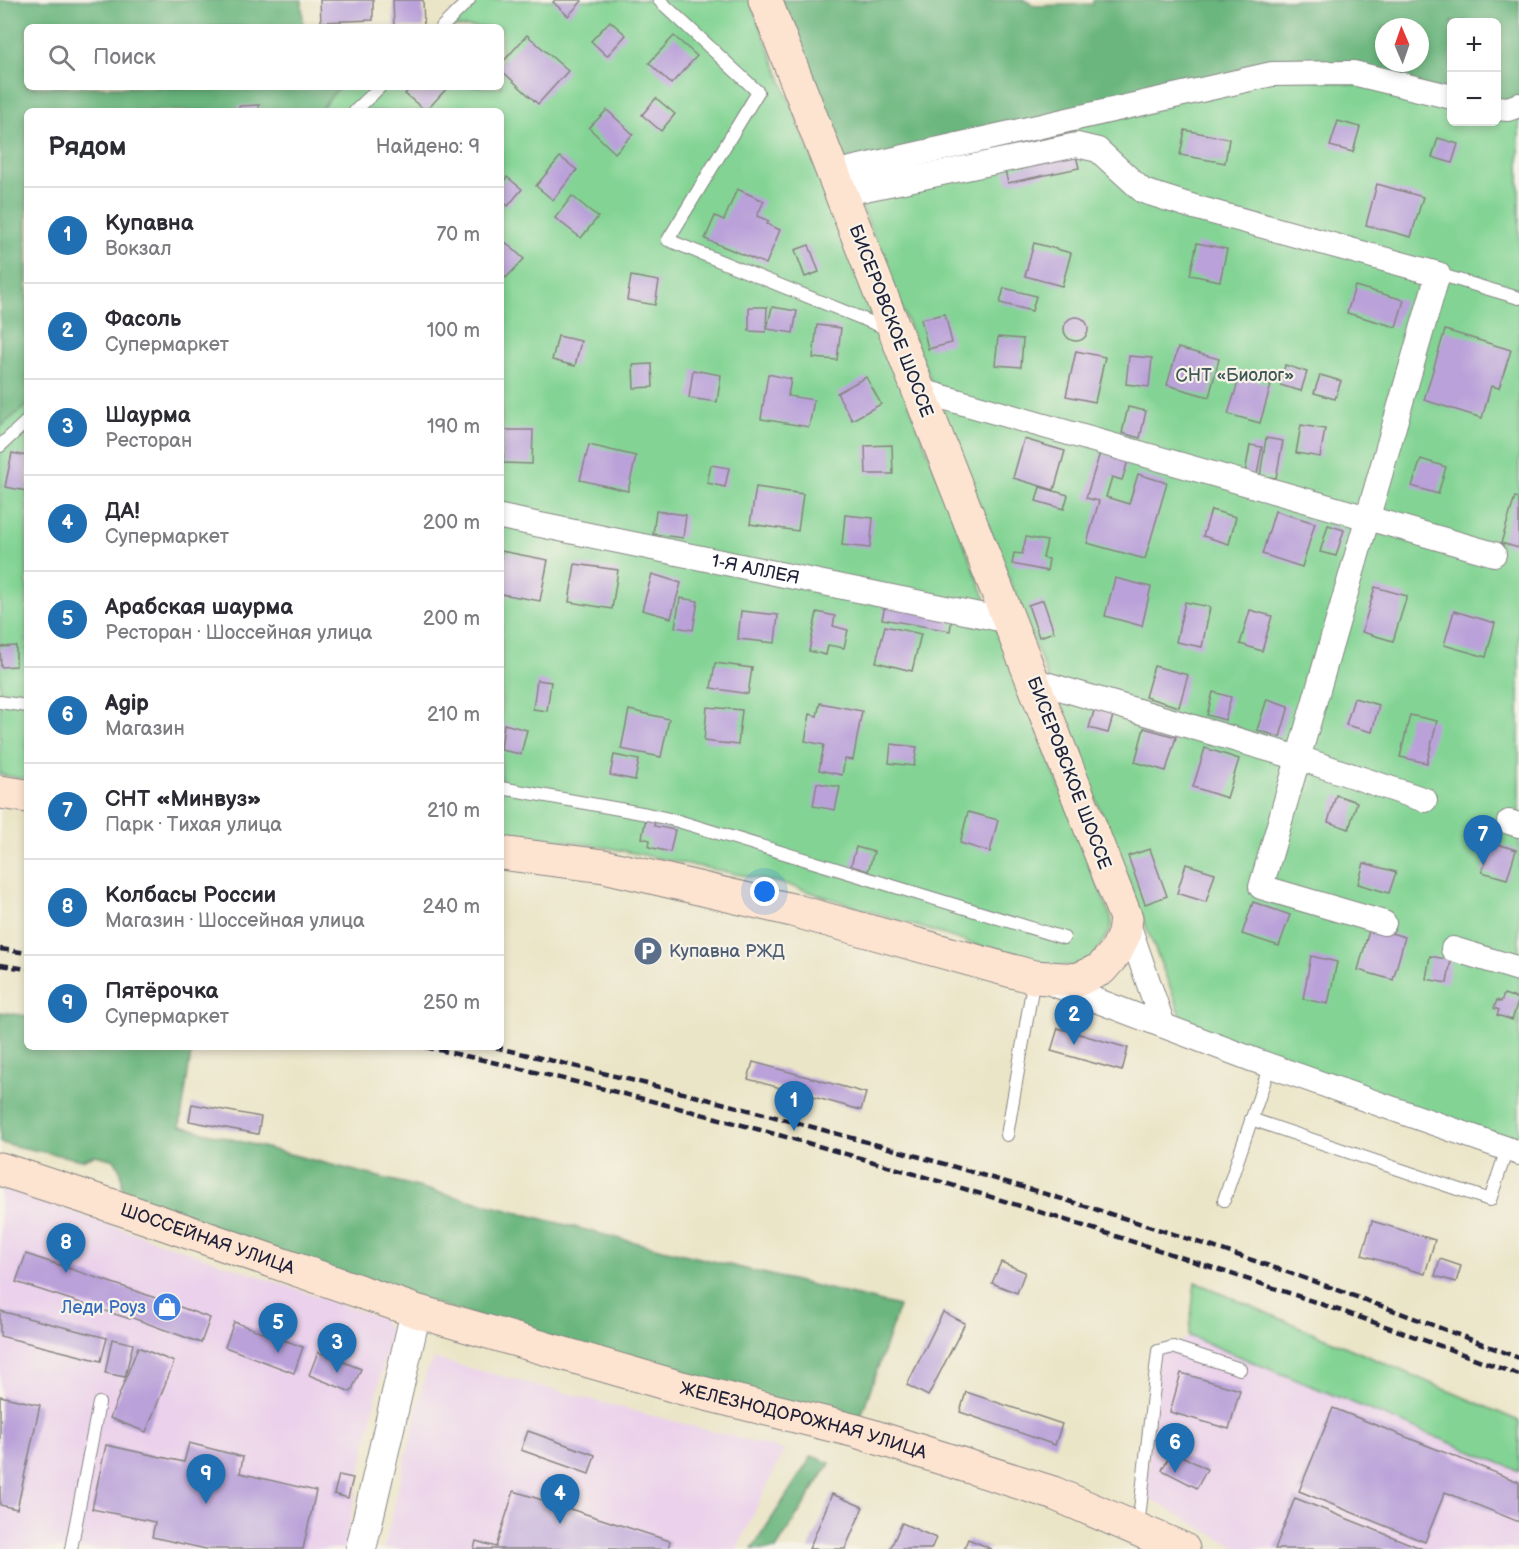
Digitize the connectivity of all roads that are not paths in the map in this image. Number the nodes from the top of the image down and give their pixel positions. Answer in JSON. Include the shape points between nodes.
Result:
{"nodes":[{"id":1,"x":469,"y":0,"type":"edge"},
{"id":2,"x":659,"y":0,"type":"edge"},
{"id":3,"x":765,"y":0,"type":"edge"},
{"id":4,"x":445,"y":24,"type":"edge"},
{"id":5,"x":377,"y":90,"type":"edge"},
{"id":6,"x":1447,"y":96,"type":"edge"},
{"id":7,"x":1519,"y":105,"type":"edge"},
{"id":8,"x":358,"y":108,"type":"edge"},
{"id":9,"x":1501,"y":108,"type":"edge"},
{"id":10,"x":837,"y":183,"type":"junction"},
{"id":11,"x":1438,"y":274,"type":"junction"},
{"id":12,"x":1519,"y":298,"type":"edge"},
{"id":13,"x":896,"y":332,"type":"junction"},
{"id":14,"x":918,"y":390,"type":"junction"},
{"id":15,"x":24,"y":424,"type":"edge"},
{"id":16,"x":0,"y":446,"type":"edge"},
{"id":17,"x":504,"y":518,"type":"edge"},
{"id":18,"x":1369,"y":518,"type":"junction"},
{"id":19,"x":1494,"y":554,"type":"dead end"},
{"id":20,"x":1009,"y":621,"type":"junction"},
{"id":21,"x":1032,"y":680,"type":"junction"},
{"id":22,"x":0,"y":702,"type":"edge"},
{"id":23,"x":24,"y":706,"type":"edge"},
{"id":24,"x":1299,"y":758,"type":"junction"},
{"id":25,"x":504,"y":789,"type":"edge"},
{"id":26,"x":0,"y":792,"type":"edge"},
{"id":27,"x":24,"y":796,"type":"edge"},
{"id":28,"x":1425,"y":800,"type":"dead end"},
{"id":29,"x":504,"y":853,"type":"edge"},
{"id":30,"x":1126,"y":918,"type":"junction"},
{"id":31,"x":1384,"y":922,"type":"dead end"},
{"id":32,"x":1064,"y":938,"type":"dead end"},
{"id":33,"x":1453,"y":949,"type":"dead end"},
{"id":34,"x":1519,"y":969,"type":"edge"},
{"id":35,"x":1034,"y":977,"type":"junction"},
{"id":36,"x":1164,"y":1025,"type":"junction"},
{"id":37,"x":1270,"y":1065,"type":"junction"},
{"id":38,"x":1251,"y":1119,"type":"junction"},
{"id":39,"x":1007,"y":1135,"type":"dead end"},
{"id":40,"x":1513,"y":1151,"type":"edge"},
{"id":41,"x":0,"y":1169,"type":"edge"},
{"id":42,"x":1224,"y":1200,"type":"dead end"},
{"id":43,"x":416,"y":1311,"type":"junction"},
{"id":44,"x":1240,"y":1370,"type":"dead end"},
{"id":45,"x":99,"y":1403,"type":"dead end"},
{"id":46,"x":1138,"y":1529,"type":"junction"},
{"id":47,"x":71,"y":1549,"type":"edge"},
{"id":48,"x":361,"y":1549,"type":"edge"},
{"id":49,"x":1183,"y":1549,"type":"edge"}],
"edges":[{"from":1,"to":4,"type":"lane"},
{"from":2,"to":13,"type":"lane","via":[[758,92],[668,240]]},
{"from":3,"to":10,"type":"main road","name":"БИСЕРОВСКОЕ ШОССЕ"},
{"from":5,"to":8,"type":"lane"},
{"from":6,"to":10,"type":"street","via":[[1353,73],[1272,74]]},
{"from":7,"to":9,"type":"street"},
{"from":10,"to":11,"type":"street","via":[[1077,145],[1098,150],[1143,191]]},
{"from":10,"to":13,"type":"main road","name":"БИСЕРОВСКОЕ ШОССЕ"},
{"from":11,"to":12,"type":"lane"},
{"from":11,"to":18,"type":"street"},
{"from":13,"to":14,"type":"main road","name":"БИСЕРОВСКОЕ ШОССЕ"},
{"from":14,"to":18,"type":"street"},
{"from":14,"to":20,"type":"main road","name":"БИСЕРОВСКОЕ ШОССЕ"},
{"from":15,"to":16,"type":"lane"},
{"from":17,"to":20,"type":"street","name":"1-Я АЛЛЕЯ"},
{"from":18,"to":19,"type":"street"},
{"from":18,"to":24,"type":"street"},
{"from":20,"to":21,"type":"main road","name":"БИСЕРОВСКОЕ ШОССЕ"},
{"from":21,"to":24,"type":"street"},
{"from":21,"to":30,"type":"main road","name":"БИСЕРОВСКОЕ ШОССЕ"},
{"from":22,"to":23,"type":"lane"},
{"from":24,"to":28,"type":"street"},
{"from":24,"to":31,"type":"street","via":[[1261,887]]},
{"from":25,"to":32,"type":"lane","via":[[678,821]]},
{"from":26,"to":27,"type":"main road"},
{"from":29,"to":35,"type":"main road","via":[[604,866],[792,910]]},
{"from":30,"to":35,"type":"main road","via":[[1116,952],[1101,969],[1077,980]]},
{"from":30,"to":36,"type":"street"},
{"from":33,"to":34,"type":"street"},
{"from":35,"to":36,"type":"street"},
{"from":35,"to":39,"type":"lane"},
{"from":36,"to":37,"type":"street"},
{"from":37,"to":38,"type":"lane"},
{"from":37,"to":40,"type":"street"},
{"from":38,"to":40,"type":"lane","via":[[1490,1200]]},
{"from":38,"to":42,"type":"lane"},
{"from":41,"to":43,"type":"main road","name":"ШОССЕЙНАЯ УЛИЦА"},
{"from":43,"to":46,"type":"main road","name":"ЖЕЛЕЗНОДОРОЖНАЯ УЛИЦА","via":[[682,1388],[856,1431],[1053,1493]]},
{"from":43,"to":48,"type":"street"},
{"from":44,"to":46,"type":"lane","via":[[1173,1347],[1158,1351]]},
{"from":45,"to":47,"type":"lane"},
{"from":46,"to":49,"type":"main road","name":"ЖЕЛЕЗНОДОРОЖНАЯ УЛИЦА"}]}
